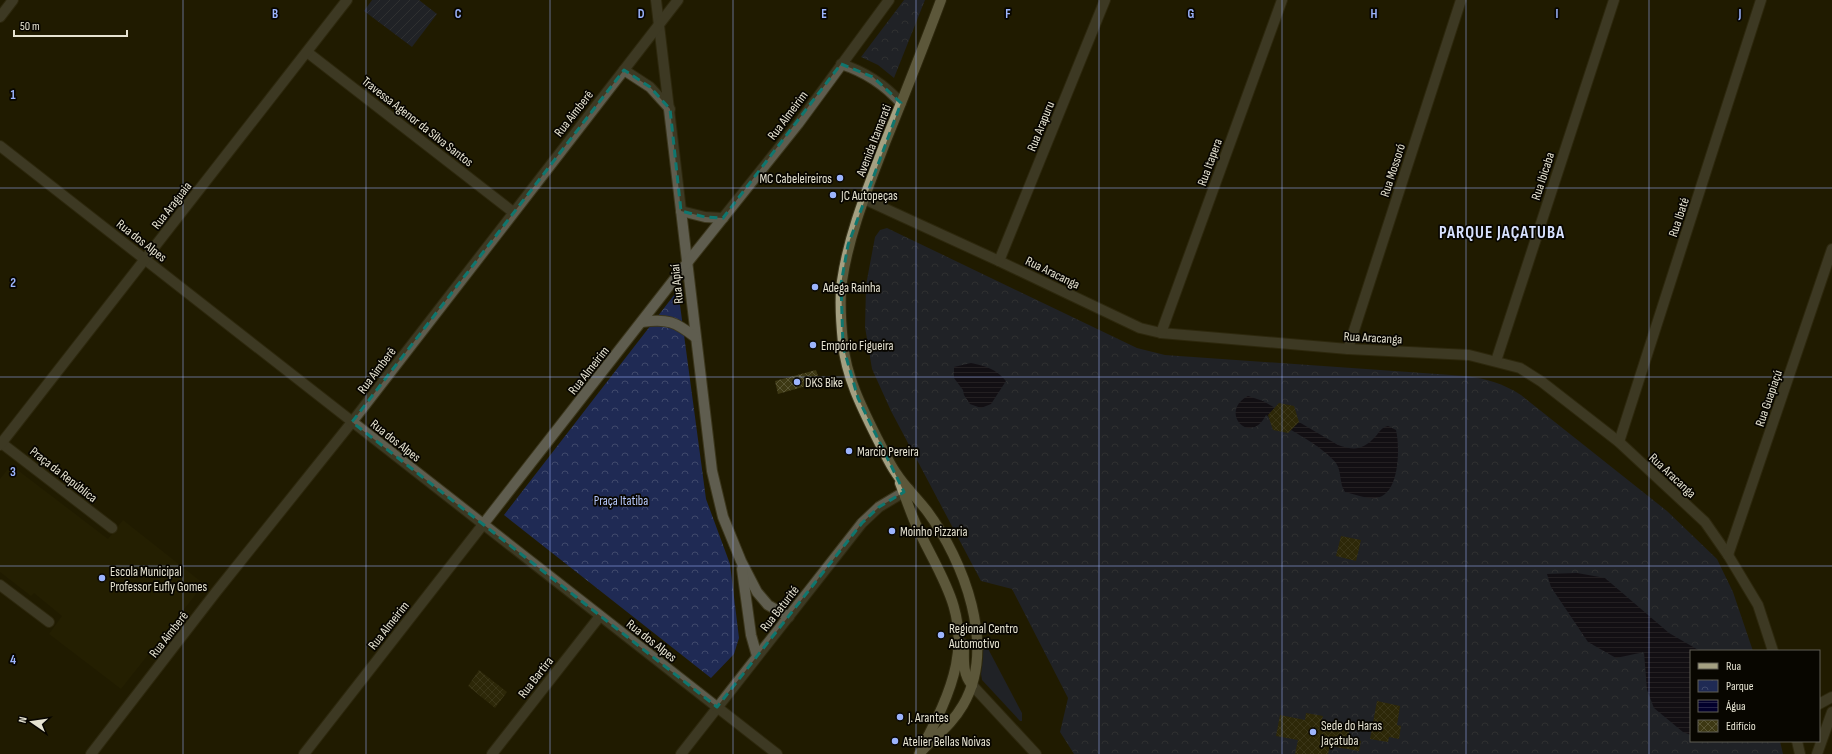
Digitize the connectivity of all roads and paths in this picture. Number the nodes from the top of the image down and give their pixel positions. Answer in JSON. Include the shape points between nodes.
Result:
{"nodes":[{"id":1,"x":13,"y":0,"type":"edge"},
{"id":2,"x":347,"y":0,"type":"edge"},
{"id":3,"x":656,"y":0,"type":"edge"},
{"id":4,"x":678,"y":0,"type":"edge"},
{"id":5,"x":889,"y":0,"type":"edge"},
{"id":6,"x":1105,"y":0,"type":"edge"},
{"id":7,"x":1282,"y":0,"type":"edge"},
{"id":8,"x":1461,"y":0,"type":"edge"},
{"id":9,"x":1614,"y":0,"type":"edge"},
{"id":10,"x":1761,"y":0,"type":"edge"},
{"id":11,"x":937,"y":3,"type":"edge"},
{"id":12,"x":0,"y":17,"type":"edge"},
{"id":13,"x":658,"y":25,"type":"junction"},
{"id":14,"x":307,"y":52,"type":"junction"},
{"id":15,"x":841,"y":64,"type":"junction"},
{"id":16,"x":624,"y":70,"type":"junction"},
{"id":17,"x":901,"y":103,"type":"junction"},
{"id":18,"x":670,"y":109,"type":"junction"},
{"id":19,"x":0,"y":146,"type":"edge"},
{"id":20,"x":864,"y":199,"type":"junction"},
{"id":21,"x":681,"y":211,"type":"junction"},
{"id":22,"x":513,"y":212,"type":"junction"},
{"id":23,"x":723,"y":218,"type":"junction"},
{"id":24,"x":1832,"y":249,"type":"edge"},
{"id":25,"x":145,"y":259,"type":"junction"},
{"id":26,"x":999,"y":261,"type":"junction"},
{"id":27,"x":687,"y":263,"type":"junction"},
{"id":28,"x":642,"y":322,"type":"junction"},
{"id":29,"x":1161,"y":333,"type":"junction"},
{"id":30,"x":695,"y":337,"type":"junction"},
{"id":31,"x":1348,"y":349,"type":"junction"},
{"id":32,"x":1496,"y":361,"type":"junction"},
{"id":33,"x":352,"y":422,"type":"junction"},
{"id":34,"x":1619,"y":442,"type":"junction"},
{"id":35,"x":1,"y":443,"type":"edge"},
{"id":36,"x":906,"y":491,"type":"junction"},
{"id":37,"x":484,"y":525,"type":"junction"},
{"id":38,"x":112,"y":528,"type":"dead end"},
{"id":39,"x":1728,"y":555,"type":"junction"},
{"id":40,"x":741,"y":561,"type":"junction"},
{"id":41,"x":0,"y":584,"type":"edge"},
{"id":42,"x":600,"y":616,"type":"junction"},
{"id":43,"x":789,"y":617,"type":"junction"},
{"id":44,"x":49,"y":622,"type":"dead end"},
{"id":45,"x":958,"y":623,"type":"junction"},
{"id":46,"x":1773,"y":650,"type":"edge"},
{"id":47,"x":758,"y":656,"type":"junction"},
{"id":48,"x":972,"y":685,"type":"junction"},
{"id":49,"x":1832,"y":697,"type":"edge"},
{"id":50,"x":1820,"y":703,"type":"edge"},
{"id":51,"x":717,"y":707,"type":"junction"},
{"id":52,"x":1832,"y":712,"type":"edge"},
{"id":53,"x":1796,"y":742,"type":"edge"},
{"id":54,"x":919,"y":753,"type":"edge"},
{"id":55,"x":91,"y":754,"type":"edge"},
{"id":56,"x":304,"y":754,"type":"edge"},
{"id":57,"x":492,"y":754,"type":"edge"},
{"id":58,"x":681,"y":754,"type":"edge"},
{"id":59,"x":777,"y":754,"type":"edge"},
{"id":60,"x":1036,"y":754,"type":"edge"},
{"id":61,"x":1800,"y":754,"type":"edge"},
{"id":62,"x":1817,"y":754,"type":"edge"}],
"edges":[{"from":1,"to":12,"type":"street"},
{"from":2,"to":14,"type":"street","name":"Rua Araguaia"},
{"from":3,"to":13,"type":"street","name":"Rua Apiaí"},
{"from":4,"to":13,"type":"street","name":"Rua Aimberê"},
{"from":5,"to":15,"type":"street","name":"Rua Almeirim"},
{"from":6,"to":26,"type":"street","name":"Rua Arapuru"},
{"from":7,"to":29,"type":"street","name":"Rua Itapera"},
{"from":8,"to":31,"type":"street","name":"Rua Mossoró"},
{"from":9,"to":32,"type":"street","name":"Rua Ibicaba"},
{"from":10,"to":34,"type":"street","name":"Rua Ibaté"},
{"from":11,"to":17,"type":"main road","name":"Avenida Itamarati"},
{"from":13,"to":16,"type":"street","name":"Rua Aimberê"},
{"from":13,"to":18,"type":"street","name":"Rua Apiaí"},
{"from":14,"to":22,"type":"street","name":"Travessa Agenor da Silva Santos"},
{"from":14,"to":25,"type":"street","name":"Rua Araguaia"},
{"from":15,"to":17,"type":"street","via":[[873,77],[889,89]]},
{"from":15,"to":23,"type":"street","name":"Rua Almeirim","via":[[798,124]]},
{"from":16,"to":18,"type":"street","via":[[650,88]]},
{"from":16,"to":22,"type":"street","name":"Rua Aimberê"},
{"from":17,"to":20,"type":"main road","name":"Avenida Itamarati"},
{"from":18,"to":21,"type":"street","name":"Rua Apiaí"},
{"from":19,"to":25,"type":"street","name":"Rua dos Alpes"},
{"from":20,"to":26,"type":"street","name":"Rua Aracanga"},
{"from":20,"to":36,"type":"main road","name":"Avenida Itamarati","via":[[848,245],[841,284],[843,346],[858,398]]},
{"from":21,"to":23,"type":"street"},
{"from":21,"to":27,"type":"street","name":"Rua Apiaí"},
{"from":22,"to":33,"type":"street","name":"Rua Aimberê"},
{"from":23,"to":27,"type":"street","name":"Rua Almeirim"},
{"from":24,"to":39,"type":"street","name":"Rua Guapiaçú"},
{"from":25,"to":33,"type":"street","name":"Rua dos Alpes"},
{"from":25,"to":35,"type":"street","name":"Rua Araguaia"},
{"from":26,"to":29,"type":"street","name":"Rua Aracanga","via":[[1140,328]]},
{"from":27,"to":28,"type":"street","name":"Rua Almeirim"},
{"from":27,"to":30,"type":"street","name":"Rua Apiaí"},
{"from":28,"to":30,"type":"street","via":[[654,320],[675,323]]},
{"from":28,"to":37,"type":"street","name":"Rua Almeirim"},
{"from":29,"to":31,"type":"street","name":"Rua Aracanga"},
{"from":30,"to":40,"type":"street","name":"Rua Apiaí","via":[[712,471],[723,517]]},
{"from":31,"to":32,"type":"street","name":"Rua Aracanga","via":[[1469,355]]},
{"from":32,"to":34,"type":"street","name":"Rua Aracanga","via":[[1520,368],[1542,382]]},
{"from":33,"to":37,"type":"street","name":"Rua dos Alpes"},
{"from":33,"to":55,"type":"street","name":"Rua Aimberê"},
{"from":34,"to":39,"type":"street","name":"Rua Aracanga","via":[[1705,522]]},
{"from":35,"to":38,"type":"street","name":"Praça da República"},
{"from":36,"to":43,"type":"street","name":"Rua Baturité","via":[[879,507],[862,523]]},
{"from":36,"to":45,"type":"main road","name":"Avenida Itamarati","via":[[914,520],[951,596]]},
{"from":36,"to":48,"type":"main road","name":"Avenida Itamarati","via":[[928,512],[959,567],[970,596],[977,636]]},
{"from":37,"to":42,"type":"street","name":"Rua dos Alpes"},
{"from":37,"to":56,"type":"street","name":"Rua Almeirim"},
{"from":39,"to":46,"type":"street","name":"Rua Aracanga","via":[[1758,605]]},
{"from":40,"to":43,"type":"street","name":"Rua Apiaí","via":[[763,600],[773,609]]},
{"from":40,"to":47,"type":"street","name":"Rua Apiaí","via":[[751,635]]},
{"from":41,"to":44,"type":"street"},
{"from":42,"to":51,"type":"street","name":"Rua dos Alpes"},
{"from":42,"to":57,"type":"street","name":"Rua Bartira"},
{"from":43,"to":47,"type":"street","name":"Rua Baturité"},
{"from":45,"to":48,"type":"main road","via":[[964,642],[964,674]]},
{"from":45,"to":54,"type":"main road","name":"Avenida Itamarati","via":[[956,665],[951,684]]},
{"from":47,"to":51,"type":"street","name":"Rua Baturité"},
{"from":48,"to":54,"type":"main road","name":"Avenida Itamarati","via":[[952,722]]},
{"from":48,"to":60,"type":"street"},
{"from":49,"to":50,"type":"street"},
{"from":51,"to":58,"type":"street","name":"Rua Baturité"},
{"from":51,"to":59,"type":"street","name":"Rua dos Alpes"},
{"from":52,"to":62,"type":"street"},
{"from":53,"to":61,"type":"street"}]}
